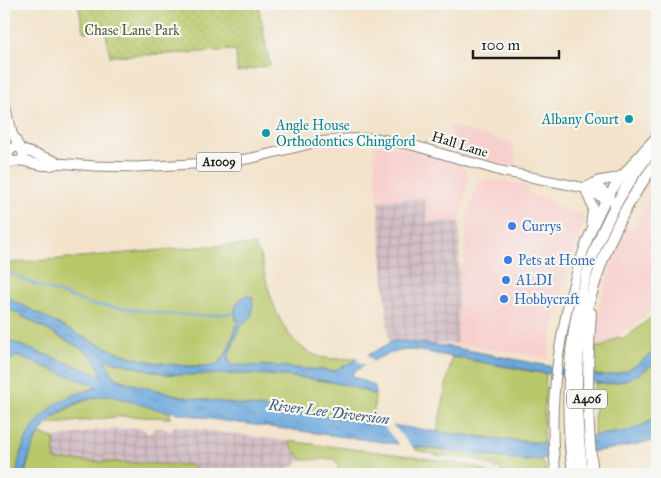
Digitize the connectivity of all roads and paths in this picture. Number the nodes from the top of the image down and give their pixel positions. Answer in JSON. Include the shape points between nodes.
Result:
{"nodes":[{"id":1,"x":4,"y":95,"type":"edge"},
{"id":2,"x":12,"y":133,"type":"junction"},
{"id":3,"x":657,"y":136,"type":"edge"},
{"id":4,"x":657,"y":145,"type":"edge"},
{"id":5,"x":21,"y":149,"type":"junction"},
{"id":6,"x":7,"y":152,"type":"edge"},
{"id":7,"x":12,"y":162,"type":"edge"},
{"id":8,"x":657,"y":162,"type":"edge"},
{"id":9,"x":58,"y":163,"type":"junction"},
{"id":10,"x":632,"y":166,"type":"junction"},
{"id":11,"x":624,"y":174,"type":"junction"},
{"id":12,"x":587,"y":187,"type":"junction"},
{"id":13,"x":609,"y":199,"type":"junction"},
{"id":14,"x":587,"y":237,"type":"junction"},
{"id":15,"x":579,"y":266,"type":"junction"},
{"id":16,"x":577,"y":327,"type":"junction"},
{"id":17,"x":555,"y":470,"type":"edge"},
{"id":18,"x":573,"y":474,"type":"edge"},
{"id":19,"x":583,"y":474,"type":"edge"},
{"id":20,"x":593,"y":474,"type":"edge"}],
"edges":[{"from":1,"to":2,"type":"main road"},
{"from":2,"to":5,"type":"main road"},
{"from":2,"to":6,"type":"main road"},
{"from":3,"to":10,"type":"main road"},
{"from":4,"to":16,"type":"highway","number":"A406","via":[[634,174],[609,216],[580,295]]},
{"from":5,"to":6,"type":"main road","via":[[14,147]]},
{"from":5,"to":7,"type":"main road","via":[[23,156]]},
{"from":5,"to":9,"type":"main road","name":"Hall Lane","number":"A1009"},
{"from":6,"to":7,"type":"main road"},
{"from":7,"to":9,"type":"main road","name":"Hall Lane","number":"A1009","via":[[54,166]]},
{"from":8,"to":16,"type":"highway","number":"A406","via":[[612,235]]},
{"from":9,"to":12,"type":"main road","name":"Hall Lane","number":"A1009","via":[[137,167],[229,162],[318,142],[375,138],[412,144],[501,171]]},
{"from":10,"to":11,"type":"main road"},
{"from":10,"to":13,"type":"main road"},
{"from":11,"to":12,"type":"main road","number":"A1009"},
{"from":11,"to":13,"type":"main road"},
{"from":12,"to":13,"type":"main road","name":"Hall Lane","number":"A1009","via":[[596,186],[605,191]]},
{"from":12,"to":14,"type":"main road","via":[[593,208]]},
{"from":13,"to":14,"type":"main road"},
{"from":13,"to":15,"type":"main road"},
{"from":14,"to":15,"type":"main road"},
{"from":15,"to":16,"type":"main road"},
{"from":16,"to":17,"type":"main road","via":[[554,386]]},
{"from":16,"to":18,"type":"highway","number":"A406","via":[[568,399]]},
{"from":16,"to":19,"type":"highway","number":"A406","via":[[578,414]]},
{"from":16,"to":20,"type":"highway","number":"A406","via":[[587,367],[587,415]]}]}
